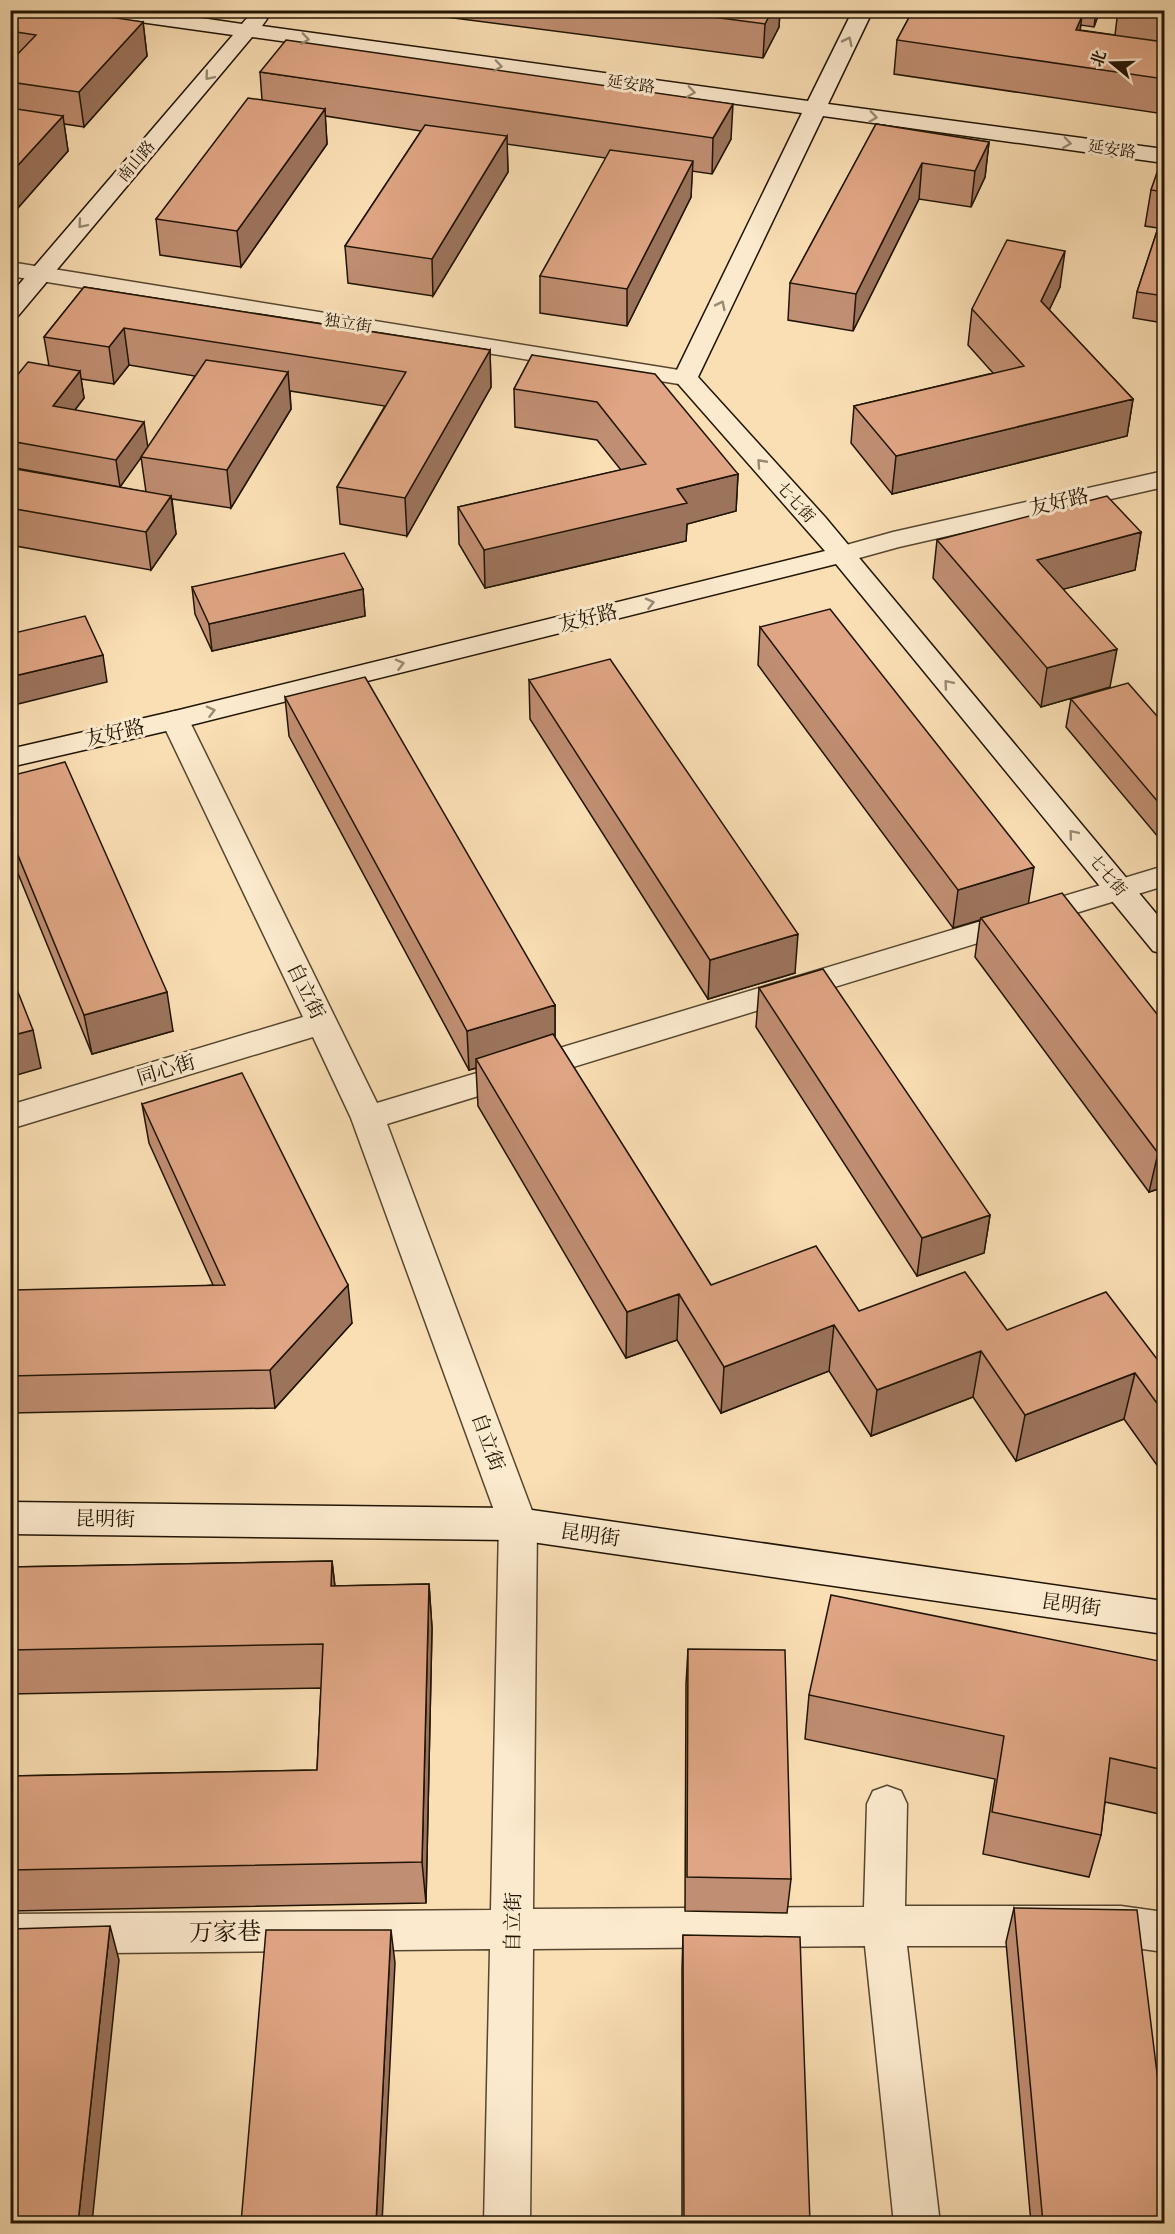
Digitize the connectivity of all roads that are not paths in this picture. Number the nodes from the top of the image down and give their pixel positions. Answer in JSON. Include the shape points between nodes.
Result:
{"nodes":[{"id":1,"x":97,"y":10,"type":"edge"},
{"id":2,"x":263,"y":10,"type":"edge"},
{"id":3,"x":863,"y":10,"type":"edge"},
{"id":4,"x":247,"y":31,"type":"junction"},
{"id":5,"x":816,"y":108,"type":"junction"},
{"id":6,"x":1164,"y":156,"type":"edge"},
{"id":7,"x":10,"y":269,"type":"edge"},
{"id":8,"x":40,"y":273,"type":"junction"},
{"id":9,"x":10,"y":311,"type":"edge"},
{"id":10,"x":685,"y":378,"type":"junction"},
{"id":11,"x":1164,"y":479,"type":"edge"},
{"id":12,"x":841,"y":555,"type":"junction"},
{"id":13,"x":175,"y":720,"type":"junction"},
{"id":14,"x":10,"y":758,"type":"edge"},
{"id":15,"x":1164,"y":876,"type":"edge"},
{"id":16,"x":1119,"y":889,"type":"junction"},
{"id":17,"x":1164,"y":943,"type":"edge"},
{"id":18,"x":322,"y":1023,"type":"junction"},
{"id":19,"x":10,"y":1117,"type":"edge"},
{"id":20,"x":368,"y":1118,"type":"junction"},
{"id":21,"x":10,"y":1518,"type":"edge"},
{"id":22,"x":518,"y":1524,"type":"junction"},
{"id":23,"x":1164,"y":1618,"type":"edge"},
{"id":24,"x":887,"y":1804,"type":"dead end"},
{"id":25,"x":884,"y":1926,"type":"junction"},
{"id":26,"x":513,"y":1929,"type":"junction"},
{"id":27,"x":1164,"y":1932,"type":"edge"},
{"id":28,"x":10,"y":1934,"type":"edge"},
{"id":29,"x":507,"y":2223,"type":"edge"},
{"id":30,"x":917,"y":2223,"type":"edge"}],
"edges":[{"from":1,"to":4,"type":"street","name":"延安路"},
{"from":2,"to":4,"type":"street","name":"南山路"},
{"from":5,"to":3,"type":"street","one_way":true},
{"from":4,"to":5,"type":"street","name":"延安路","one_way":true},
{"from":4,"to":8,"type":"street","name":"南山路","one_way":true},
{"from":5,"to":6,"type":"street","name":"延安路","one_way":true},
{"from":10,"to":5,"type":"street","one_way":true},
{"from":7,"to":8,"type":"street","name":"独立街"},
{"from":8,"to":9,"type":"street","name":"南山路"},
{"from":8,"to":10,"type":"street","name":"独立街"},
{"from":12,"to":10,"type":"street","name":"七七街","one_way":true},
{"from":11,"to":12,"type":"street","name":"友好路"},
{"from":13,"to":12,"type":"street","name":"友好路","one_way":true},
{"from":16,"to":12,"type":"street","name":"七七街","one_way":true},
{"from":13,"to":14,"type":"street","name":"友好路"},
{"from":13,"to":18,"type":"street","name":"自立街"},
{"from":15,"to":16,"type":"street"},
{"from":16,"to":17,"type":"street","name":"七七街"},
{"from":16,"to":20,"type":"street"},
{"from":18,"to":19,"type":"street","name":"同心街"},
{"from":18,"to":20,"type":"street","name":"自立街"},
{"from":20,"to":22,"type":"street","name":"自立街"},
{"from":21,"to":22,"type":"street","name":"昆明街"},
{"from":22,"to":23,"type":"street","name":"昆明街"},
{"from":22,"to":26,"type":"street","name":"自立街"},
{"from":24,"to":25,"type":"street"},
{"from":25,"to":26,"type":"street","name":"万家巷"},
{"from":25,"to":27,"type":"street","name":"万家巷","via":[[1121,1926]]},
{"from":25,"to":30,"type":"street"},
{"from":26,"to":28,"type":"street","name":"万家巷"},
{"from":26,"to":29,"type":"street","name":"自立街"}]}
